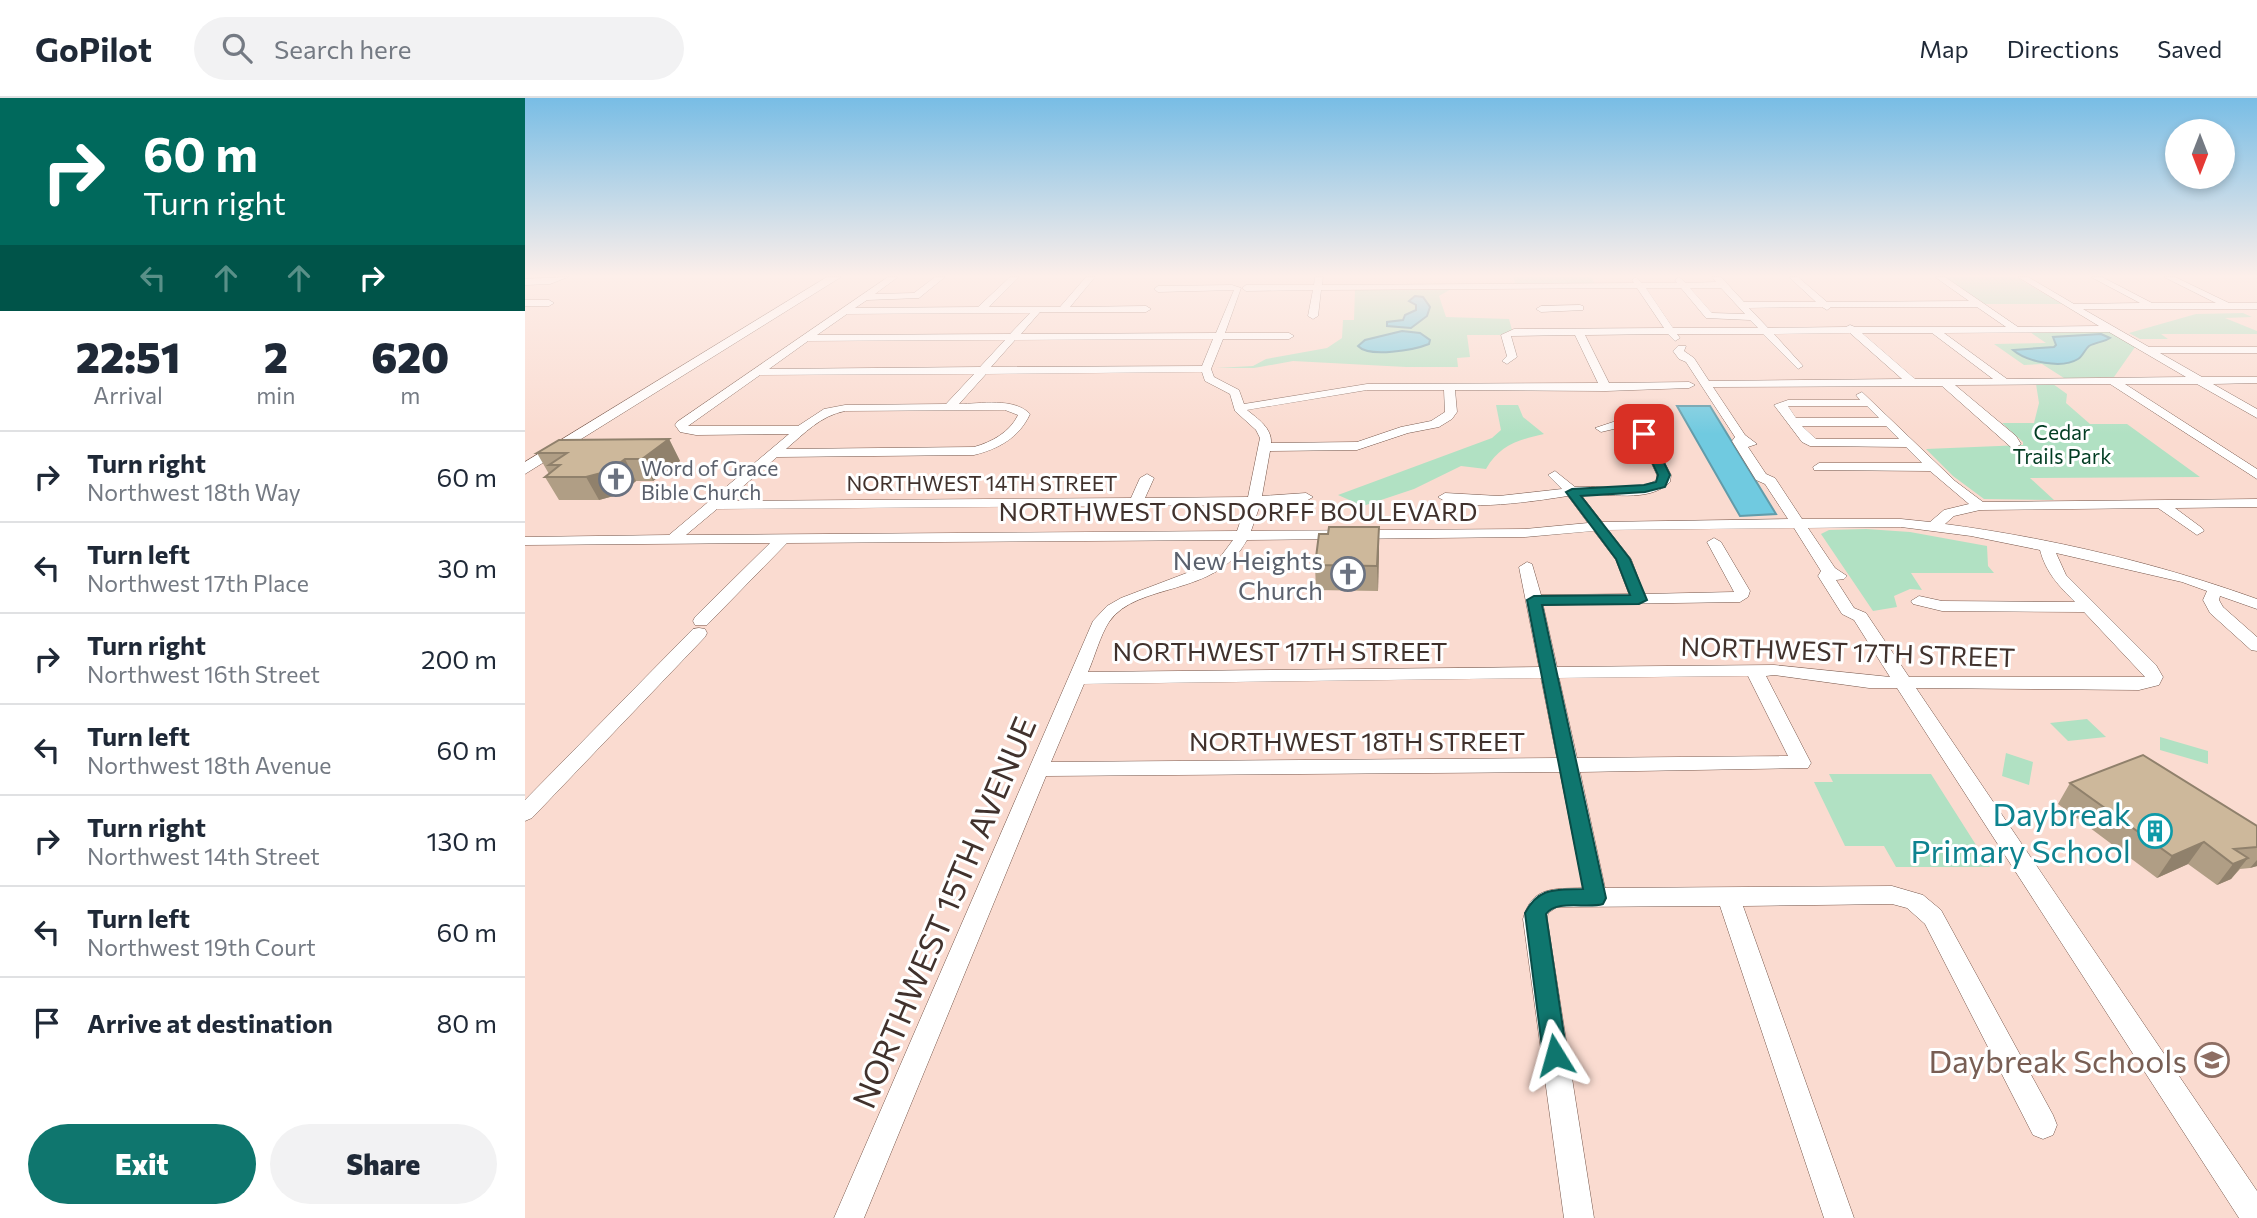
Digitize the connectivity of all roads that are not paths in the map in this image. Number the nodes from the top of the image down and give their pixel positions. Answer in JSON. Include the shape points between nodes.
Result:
{"nodes":[{"id":1,"x":749,"y":329,"type":"edge"},
{"id":2,"x":818,"y":329,"type":"edge"},
{"id":3,"x":1019,"y":329,"type":"edge"},
{"id":4,"x":1223,"y":329,"type":"edge"},
{"id":5,"x":1669,"y":329,"type":"edge"},
{"id":6,"x":1934,"y":330,"type":"junction"},
{"id":7,"x":2017,"y":330,"type":"joint"},
{"id":8,"x":2114,"y":330,"type":"joint"},
{"id":9,"x":1766,"y":331,"type":"junction"},
{"id":10,"x":1853,"y":331,"type":"junction"},
{"id":11,"x":1579,"y":332,"type":"junction"},
{"id":12,"x":1671,"y":332,"type":"junction"},
{"id":13,"x":1221,"y":335,"type":"junction"},
{"id":14,"x":1013,"y":336,"type":"junction"},
{"id":15,"x":1289,"y":336,"type":"dead end"},
{"id":16,"x":804,"y":338,"type":"junction"},
{"id":17,"x":2147,"y":350,"type":"junction"},
{"id":18,"x":2257,"y":350,"type":"edge"},
{"id":19,"x":1507,"y":361,"type":"dead end"},
{"id":20,"x":1798,"y":366,"type":"dead end"},
{"id":21,"x":1140,"y":369,"type":"junction"},
{"id":22,"x":1206,"y":369,"type":"junction"},
{"id":23,"x":983,"y":370,"type":"junction"},
{"id":24,"x":756,"y":372,"type":"junction"},
{"id":25,"x":2257,"y":380,"type":"edge"},
{"id":26,"x":2112,"y":381,"type":"junction"},
{"id":27,"x":2199,"y":381,"type":"junction"},
{"id":28,"x":1912,"y":382,"type":"junction"},
{"id":29,"x":1944,"y":382,"type":"junction"},
{"id":30,"x":2005,"y":382,"type":"junction"},
{"id":31,"x":1850,"y":383,"type":"junction"},
{"id":32,"x":1133,"y":384,"type":"dead end"},
{"id":33,"x":1706,"y":384,"type":"junction"},
{"id":34,"x":1689,"y":385,"type":"dead end"},
{"id":35,"x":1449,"y":386,"type":"junction"},
{"id":36,"x":1606,"y":388,"type":"junction"},
{"id":37,"x":1869,"y":402,"type":"junction"},
{"id":38,"x":949,"y":408,"type":"junction"},
{"id":39,"x":1240,"y":408,"type":"junction"},
{"id":40,"x":2257,"y":414,"type":"edge"},
{"id":41,"x":1794,"y":422,"type":"junction"},
{"id":42,"x":1888,"y":422,"type":"junction"},
{"id":43,"x":1601,"y":428,"type":"dead end"},
{"id":44,"x":800,"y":430,"type":"junction"},
{"id":45,"x":1909,"y":443,"type":"junction"},
{"id":46,"x":2013,"y":445,"type":"dead end"},
{"id":47,"x":1265,"y":447,"type":"junction"},
{"id":48,"x":773,"y":453,"type":"junction"},
{"id":49,"x":1819,"y":467,"type":"dead end"},
{"id":50,"x":1932,"y":467,"type":"junction"},
{"id":51,"x":525,"y":469,"type":"edge"},
{"id":52,"x":1555,"y":475,"type":"dead end"},
{"id":53,"x":2257,"y":475,"type":"edge"},
{"id":54,"x":1147,"y":478,"type":"dead end"},
{"id":55,"x":1572,"y":492,"type":"junction"},
{"id":56,"x":1445,"y":496,"type":"dead end"},
{"id":57,"x":1306,"y":498,"type":"dead end"},
{"id":58,"x":1251,"y":501,"type":"junction"},
{"id":59,"x":1136,"y":502,"type":"junction"},
{"id":60,"x":2257,"y":503,"type":"edge"},
{"id":61,"x":2161,"y":504,"type":"junction"},
{"id":62,"x":712,"y":505,"type":"junction"},
{"id":63,"x":1980,"y":506,"type":"junction"},
{"id":64,"x":1797,"y":522,"type":"junction"},
{"id":65,"x":1598,"y":526,"type":"junction"},
{"id":66,"x":1933,"y":527,"type":"junction"},
{"id":67,"x":2197,"y":531,"type":"dead end"},
{"id":68,"x":1243,"y":535,"type":"junction"},
{"id":69,"x":783,"y":539,"type":"junction"},
{"id":70,"x":672,"y":540,"type":"junction"},
{"id":71,"x":525,"y":541,"type":"edge"},
{"id":72,"x":1714,"y":542,"type":"dead end"},
{"id":73,"x":2047,"y":551,"type":"junction"},
{"id":74,"x":1527,"y":567,"type":"dead end"},
{"id":75,"x":2214,"y":592,"type":"junction"},
{"id":76,"x":1534,"y":600,"type":"junction"},
{"id":77,"x":1639,"y":600,"type":"junction"},
{"id":78,"x":1919,"y":601,"type":"dead end"},
{"id":79,"x":2257,"y":604,"type":"edge"},
{"id":80,"x":2088,"y":607,"type":"junction"},
{"id":81,"x":2257,"y":610,"type":"edge"},
{"id":82,"x":2257,"y":646,"type":"edge"},
{"id":83,"x":1754,"y":670,"type":"junction"},
{"id":84,"x":1550,"y":674,"type":"junction"},
{"id":85,"x":1079,"y":678,"type":"junction"},
{"id":86,"x":1903,"y":683,"type":"junction"},
{"id":87,"x":1569,"y":765,"type":"junction"},
{"id":88,"x":1040,"y":769,"type":"junction"},
{"id":89,"x":525,"y":813,"type":"edge"},
{"id":90,"x":1728,"y":897,"type":"junction"},
{"id":91,"x":1596,"y":898,"type":"junction"},
{"id":92,"x":2043,"y":1125,"type":"dead end"},
{"id":93,"x":849,"y":1218,"type":"edge"},
{"id":94,"x":1579,"y":1218,"type":"edge"},
{"id":95,"x":1839,"y":1218,"type":"edge"},
{"id":96,"x":2257,"y":1218,"type":"edge"}],
"edges":[{"from":1,"to":51,"type":"main road"},
{"from":2,"to":16,"type":"street"},
{"from":3,"to":14,"type":"street"},
{"from":4,"to":13,"type":"street"},
{"from":5,"to":12,"type":"street"},
{"from":6,"to":7,"type":"street"},
{"from":6,"to":10,"type":"street"},
{"from":6,"to":30,"type":"street"},
{"from":7,"to":8,"type":"street"},
{"from":8,"to":17,"type":"street"},
{"from":9,"to":10,"type":"street"},
{"from":9,"to":12,"type":"street"},
{"from":9,"to":20,"type":"street"},
{"from":10,"to":28,"type":"street"},
{"from":11,"to":12,"type":"street"},
{"from":11,"to":19,"type":"street","via":[[1507,334],[1511,358]]},
{"from":11,"to":36,"type":"street"},
{"from":12,"to":33,"type":"street","via":[[1682,348],[1678,351]]},
{"from":13,"to":14,"type":"street"},
{"from":13,"to":15,"type":"street"},
{"from":13,"to":22,"type":"street"},
{"from":14,"to":16,"type":"street"},
{"from":14,"to":23,"type":"street"},
{"from":16,"to":24,"type":"street"},
{"from":17,"to":18,"type":"street"},
{"from":17,"to":27,"type":"street"},
{"from":21,"to":22,"type":"street"},
{"from":21,"to":23,"type":"street"},
{"from":21,"to":32,"type":"street"},
{"from":22,"to":39,"type":"street","via":[[1209,379],[1235,392]]},
{"from":23,"to":24,"type":"street"},
{"from":23,"to":38,"type":"street"},
{"from":24,"to":44,"type":"street","via":[[681,425],[697,431]]},
{"from":25,"to":27,"type":"street"},
{"from":26,"to":27,"type":"street"},
{"from":26,"to":30,"type":"street"},
{"from":26,"to":53,"type":"street"},
{"from":27,"to":40,"type":"street"},
{"from":28,"to":29,"type":"street"},
{"from":28,"to":31,"type":"street"},
{"from":29,"to":30,"type":"street"},
{"from":29,"to":46,"type":"street","via":[[2012,439]]},
{"from":31,"to":33,"type":"street"},
{"from":31,"to":37,"type":"street"},
{"from":33,"to":64,"type":"street","via":[[1761,477],[1770,481]]},
{"from":34,"to":36,"type":"street"},
{"from":35,"to":36,"type":"street"},
{"from":35,"to":39,"type":"street","via":[[1350,388]]},
{"from":35,"to":47,"type":"street","via":[[1452,409],[1445,419],[1367,444]]},
{"from":37,"to":41,"type":"street","via":[[1780,403]]},
{"from":37,"to":42,"type":"street"},
{"from":38,"to":44,"type":"street","via":[[845,408],[824,412]]},
{"from":38,"to":48,"type":"street","via":[[1005,407],[1024,414],[1000,442],[983,449]]},
{"from":39,"to":47,"type":"street","via":[[1264,432]]},
{"from":41,"to":42,"type":"street"},
{"from":41,"to":45,"type":"street","via":[[1814,443]]},
{"from":42,"to":45,"type":"street"},
{"from":43,"to":55,"type":"street","via":[[1619,424],[1644,434],[1664,475],[1661,484],[1645,489]]},
{"from":44,"to":48,"type":"street"},
{"from":45,"to":50,"type":"street"},
{"from":47,"to":58,"type":"street"},
{"from":48,"to":62,"type":"street"},
{"from":49,"to":50,"type":"street"},
{"from":50,"to":63,"type":"street"},
{"from":52,"to":55,"type":"street"},
{"from":54,"to":59,"type":"street"},
{"from":55,"to":56,"type":"street","via":[[1505,500]]},
{"from":55,"to":65,"type":"street"},
{"from":57,"to":58,"type":"street","name":"NORTHWEST 14TH STREET"},
{"from":58,"to":59,"type":"street","name":"NORTHWEST 14TH STREET"},
{"from":58,"to":68,"type":"street"},
{"from":59,"to":62,"type":"street","name":"NORTHWEST 14TH STREET"},
{"from":60,"to":61,"type":"street"},
{"from":61,"to":63,"type":"street"},
{"from":61,"to":67,"type":"street"},
{"from":62,"to":70,"type":"street"},
{"from":63,"to":66,"type":"street","via":[[1949,513]]},
{"from":64,"to":65,"type":"street","name":"NORTHWEST ONSDORFF BOULEVARD"},
{"from":64,"to":66,"type":"street","name":"NORTHWEST ONSDORFF BOULEVARD"},
{"from":64,"to":86,"type":"street","via":[[1829,570],[1826,576],[1848,611],[1860,617]]},
{"from":65,"to":68,"type":"street","name":"NORTHWEST ONSDORFF BOULEVARD","via":[[1525,533]]},
{"from":65,"to":77,"type":"street","via":[[1623,559]]},
{"from":66,"to":73,"type":"street","name":"NORTHWEST ONSDORFF BOULEVARD"},
{"from":68,"to":69,"type":"street","name":"NORTHWEST ONSDORFF BOULEVARD"},
{"from":68,"to":85,"type":"street","name":"NORTHWEST 15TH AVENUE","via":[[1225,560],[1109,611],[1096,631]]},
{"from":69,"to":70,"type":"street","name":"NORTHWEST ONSDORFF BOULEVARD"},
{"from":69,"to":89,"type":"street"},
{"from":70,"to":71,"type":"street","name":"NORTHWEST ONSDORFF BOULEVARD"},
{"from":72,"to":77,"type":"street","via":[[1742,591],[1740,597]]},
{"from":73,"to":75,"type":"street","name":"NORTHWEST ONSDORFF BOULEVARD","via":[[2164,572]]},
{"from":73,"to":80,"type":"street","via":[[2056,573]]},
{"from":74,"to":76,"type":"street"},
{"from":75,"to":79,"type":"street","name":"NORTHWEST ONSDORFF BOULEVARD"},
{"from":75,"to":81,"type":"street","name":"NORTHWEST ONSDORFF BOULEVARD"},
{"from":75,"to":82,"type":"street","via":[[2216,610]]},
{"from":76,"to":77,"type":"street"},
{"from":76,"to":84,"type":"street"},
{"from":78,"to":80,"type":"street","via":[[1942,606]]},
{"from":80,"to":86,"type":"street","name":"NORTHWEST 17TH STREET","via":[[2150,669],[2153,681]]},
{"from":83,"to":84,"type":"street","name":"NORTHWEST 17TH STREET"},
{"from":83,"to":86,"type":"street","name":"NORTHWEST 17TH STREET"},
{"from":83,"to":87,"type":"street","name":"NORTHWEST 18TH STREET","via":[[1801,763]]},
{"from":84,"to":85,"type":"street","name":"NORTHWEST 17TH STREET"},
{"from":84,"to":87,"type":"street"},
{"from":85,"to":88,"type":"street","name":"NORTHWEST 15TH AVENUE"},
{"from":86,"to":96,"type":"street"},
{"from":87,"to":88,"type":"street","name":"NORTHWEST 18TH STREET"},
{"from":87,"to":91,"type":"street"},
{"from":88,"to":93,"type":"street","name":"NORTHWEST 15TH AVENUE"},
{"from":90,"to":91,"type":"street"},
{"from":90,"to":92,"type":"street","via":[[1892,895],[1916,902],[1933,917]]},
{"from":90,"to":95,"type":"street"},
{"from":91,"to":94,"type":"street","via":[[1552,898],[1542,904],[1535,919]]}]}
